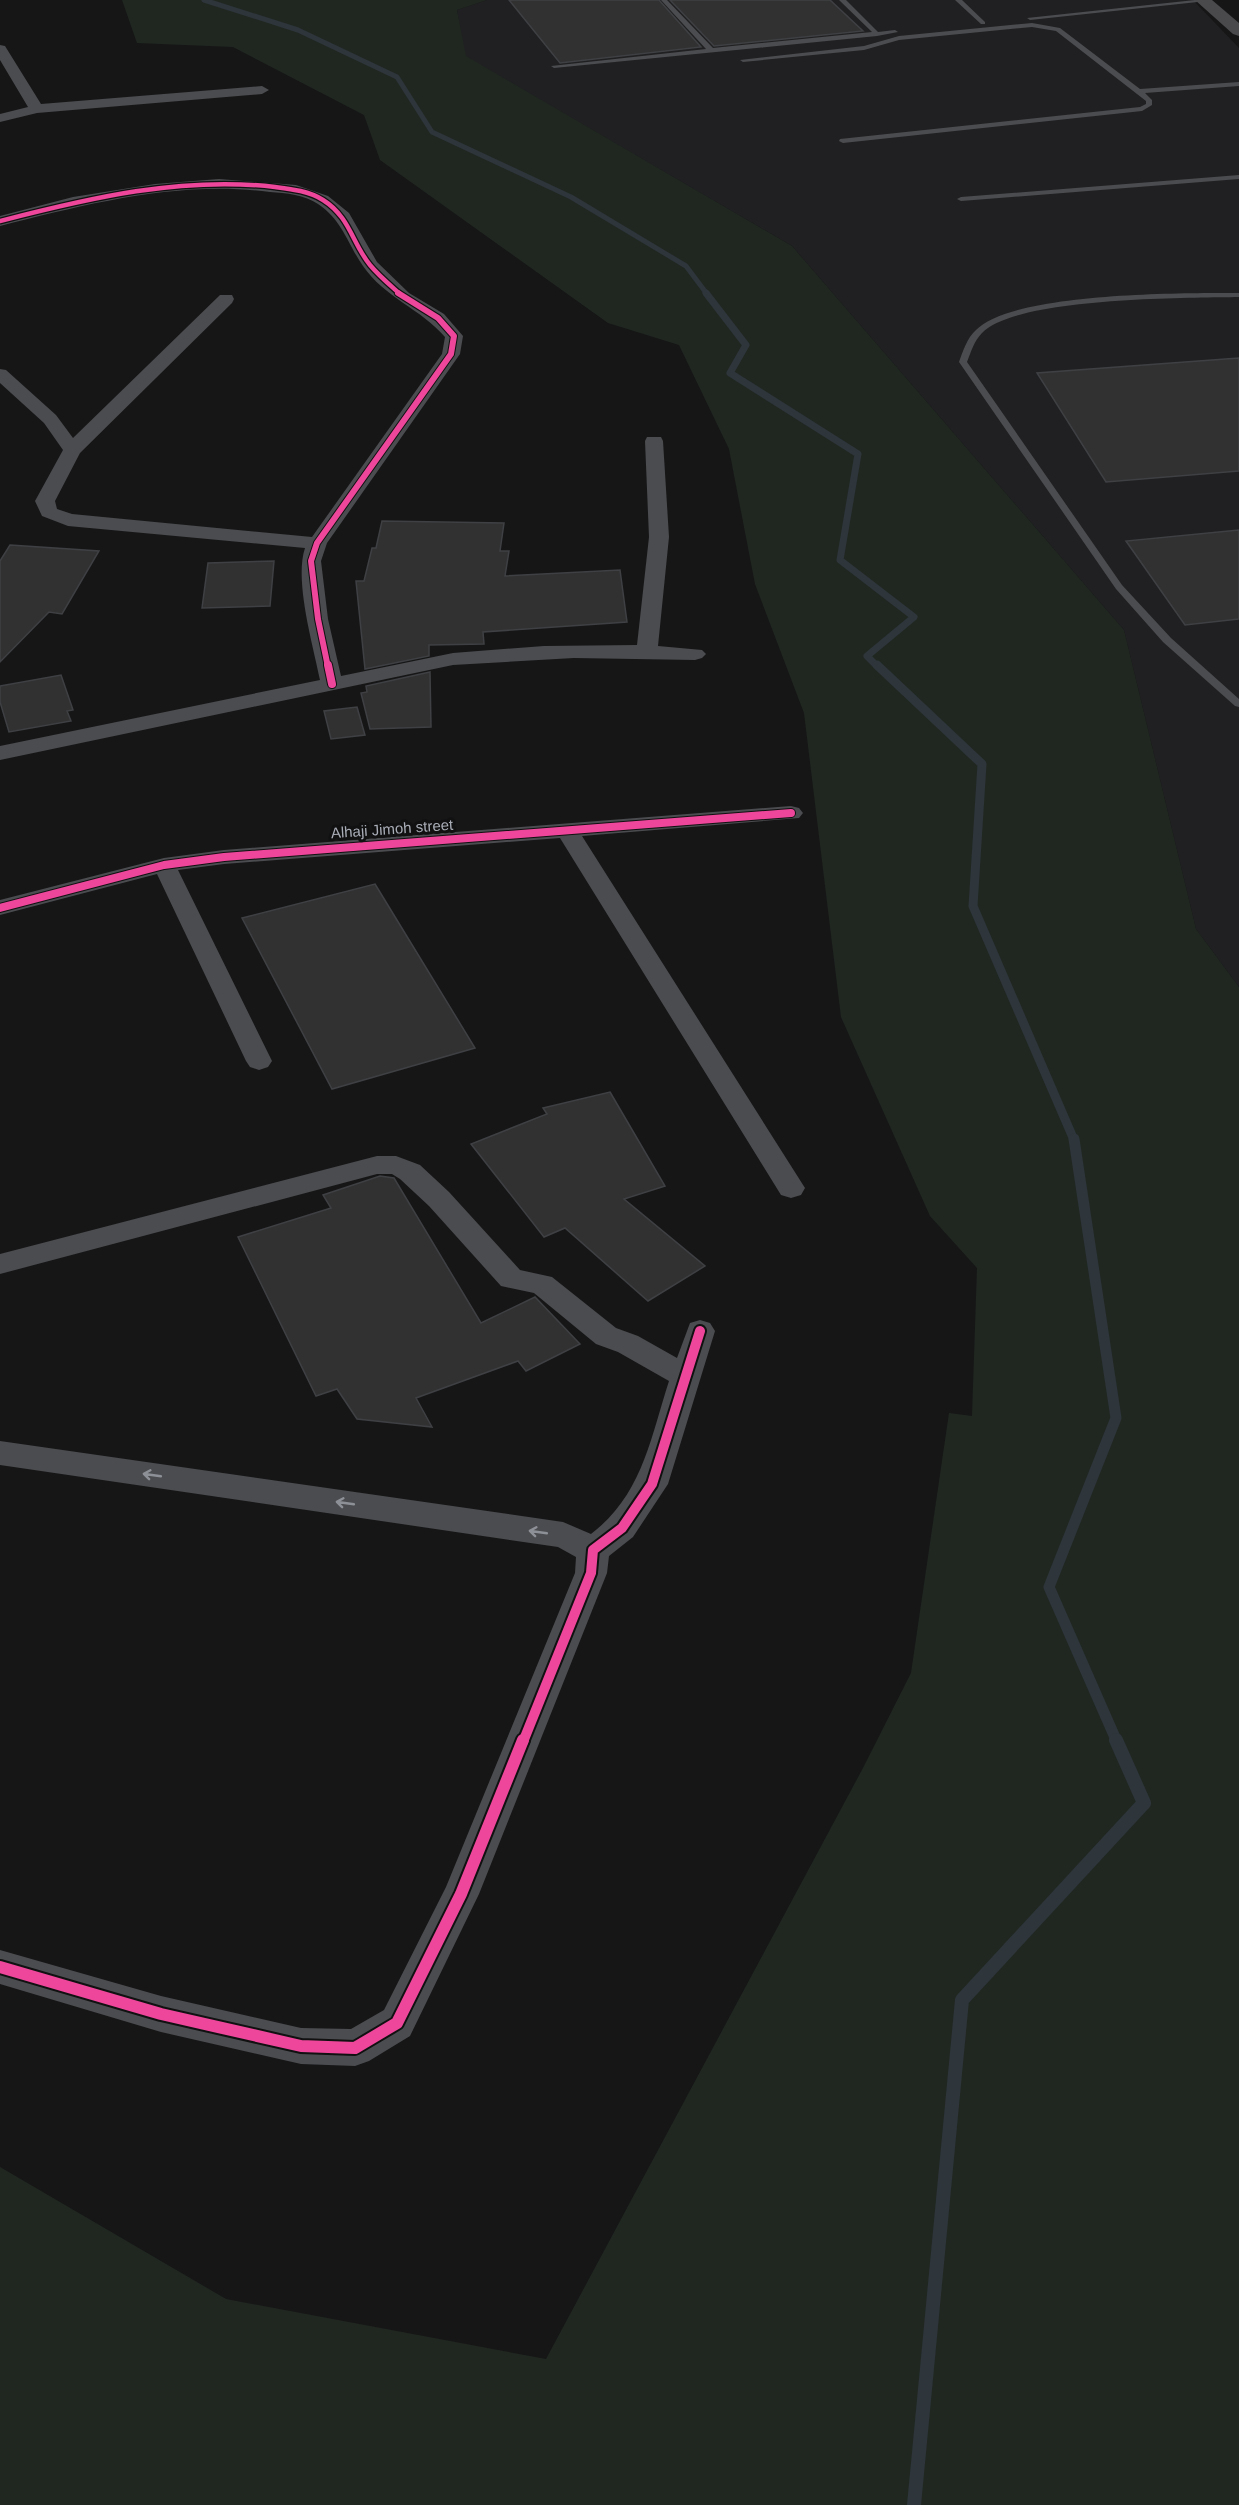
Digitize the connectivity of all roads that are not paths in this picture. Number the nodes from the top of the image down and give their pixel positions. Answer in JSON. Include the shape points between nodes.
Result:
{"nodes":[{"id":1,"x":664,"y":0,"type":"edge"},
{"id":2,"x":842,"y":0,"type":"edge"},
{"id":3,"x":958,"y":0,"type":"edge"},
{"id":4,"x":1209,"y":0,"type":"edge"},
{"id":5,"x":1239,"y":16,"type":"edge"},
{"id":6,"x":983,"y":23,"type":"junction"},
{"id":7,"x":1239,"y":31,"type":"edge"},
{"id":8,"x":877,"y":34,"type":"junction"},
{"id":9,"x":0,"y":49,"type":"edge"},
{"id":10,"x":712,"y":51,"type":"junction"},
{"id":11,"x":743,"y":60,"type":"dead end"},
{"id":12,"x":554,"y":66,"type":"dead end"},
{"id":13,"x":1239,"y":84,"type":"edge"},
{"id":14,"x":262,"y":90,"type":"dead end"},
{"id":15,"x":1139,"y":91,"type":"junction"},
{"id":16,"x":37,"y":110,"type":"junction"},
{"id":17,"x":0,"y":118,"type":"edge"},
{"id":18,"x":843,"y":141,"type":"dead end"},
{"id":19,"x":1239,"y":177,"type":"edge"},
{"id":20,"x":961,"y":198,"type":"dead end"},
{"id":21,"x":0,"y":221,"type":"edge"},
{"id":22,"x":1239,"y":295,"type":"edge"},
{"id":23,"x":226,"y":299,"type":"dead end"},
{"id":24,"x":0,"y":374,"type":"edge"},
{"id":25,"x":654,"y":441,"type":"dead end"},
{"id":26,"x":72,"y":450,"type":"junction"},
{"id":27,"x":317,"y":543,"type":"junction"},
{"id":28,"x":648,"y":650,"type":"junction"},
{"id":29,"x":695,"y":654,"type":"dead end"},
{"id":30,"x":332,"y":684,"type":"junction"},
{"id":31,"x":1239,"y":704,"type":"edge"},
{"id":32,"x":0,"y":753,"type":"edge"},
{"id":33,"x":791,"y":813,"type":"dead end"},
{"id":34,"x":568,"y":832,"type":"junction"},
{"id":35,"x":164,"y":865,"type":"junction"},
{"id":36,"x":0,"y":908,"type":"edge"},
{"id":37,"x":259,"y":1061,"type":"dead end"},
{"id":38,"x":791,"y":1188,"type":"dead end"},
{"id":39,"x":0,"y":1264,"type":"edge"},
{"id":40,"x":700,"y":1331,"type":"dead end"},
{"id":41,"x":686,"y":1377,"type":"junction"},
{"id":42,"x":0,"y":1453,"type":"edge"},
{"id":43,"x":593,"y":1550,"type":"junction"},
{"id":44,"x":0,"y":1967,"type":"edge"}],
"edges":[{"from":1,"to":10,"type":"lane"},
{"from":2,"to":8,"type":"lane"},
{"from":3,"to":6,"type":"lane"},
{"from":4,"to":5,"type":"main road"},
{"from":4,"to":6,"type":"lane"},
{"from":4,"to":7,"type":"main road"},
{"from":6,"to":8,"type":"lane"},
{"from":8,"to":10,"type":"lane"},
{"from":9,"to":16,"type":"street"},
{"from":10,"to":12,"type":"lane"},
{"from":11,"to":15,"type":"lane","via":[[864,48],[898,38],[1046,26],[1058,29]]},
{"from":13,"to":15,"type":"lane"},
{"from":14,"to":16,"type":"street"},
{"from":15,"to":18,"type":"lane","via":[[1149,100],[1142,110]]},
{"from":16,"to":17,"type":"street"},
{"from":19,"to":20,"type":"lane"},
{"from":21,"to":27,"type":"street","via":[[85,200],[219,184],[296,190],[322,199],[343,216],[370,265],[403,297],[438,318],[454,336],[451,354]]},
{"from":22,"to":31,"type":"lane","via":[[1044,306],[1005,316],[981,329],[967,347],[963,362],[1119,587],[1167,640]]},
{"from":23,"to":26,"type":"street"},
{"from":24,"to":26,"type":"street","via":[[50,419]]},
{"from":25,"to":28,"type":"street","via":[[659,537]]},
{"from":26,"to":27,"type":"street","via":[[45,501],[49,512],[68,520]]},
{"from":27,"to":30,"type":"street","via":[[311,561]]},
{"from":28,"to":29,"type":"street"},
{"from":28,"to":30,"type":"street","via":[[515,653],[453,659]]},
{"from":30,"to":32,"type":"street"},
{"from":33,"to":34,"type":"street","name":"Alhaji Jimoh street"},
{"from":34,"to":35,"type":"street","name":"Alhaji Jimoh street","via":[[361,845]]},
{"from":34,"to":38,"type":"street"},
{"from":35,"to":36,"type":"street","name":"Alhaji Jimoh street"},
{"from":35,"to":37,"type":"street"},
{"from":39,"to":41,"type":"street","via":[[377,1165],[396,1165],[439,1198],[511,1279],[542,1284],[606,1336]]},
{"from":40,"to":41,"type":"street"},
{"from":41,"to":43,"type":"street","via":[[652,1484],[622,1528]]},
{"from":43,"to":42,"type":"street","one_way":true,"via":[[563,1536]]},
{"from":43,"to":44,"type":"street","via":[[591,1573],[461,1894],[397,2023],[356,2048],[301,2046],[161,2014]]}]}
